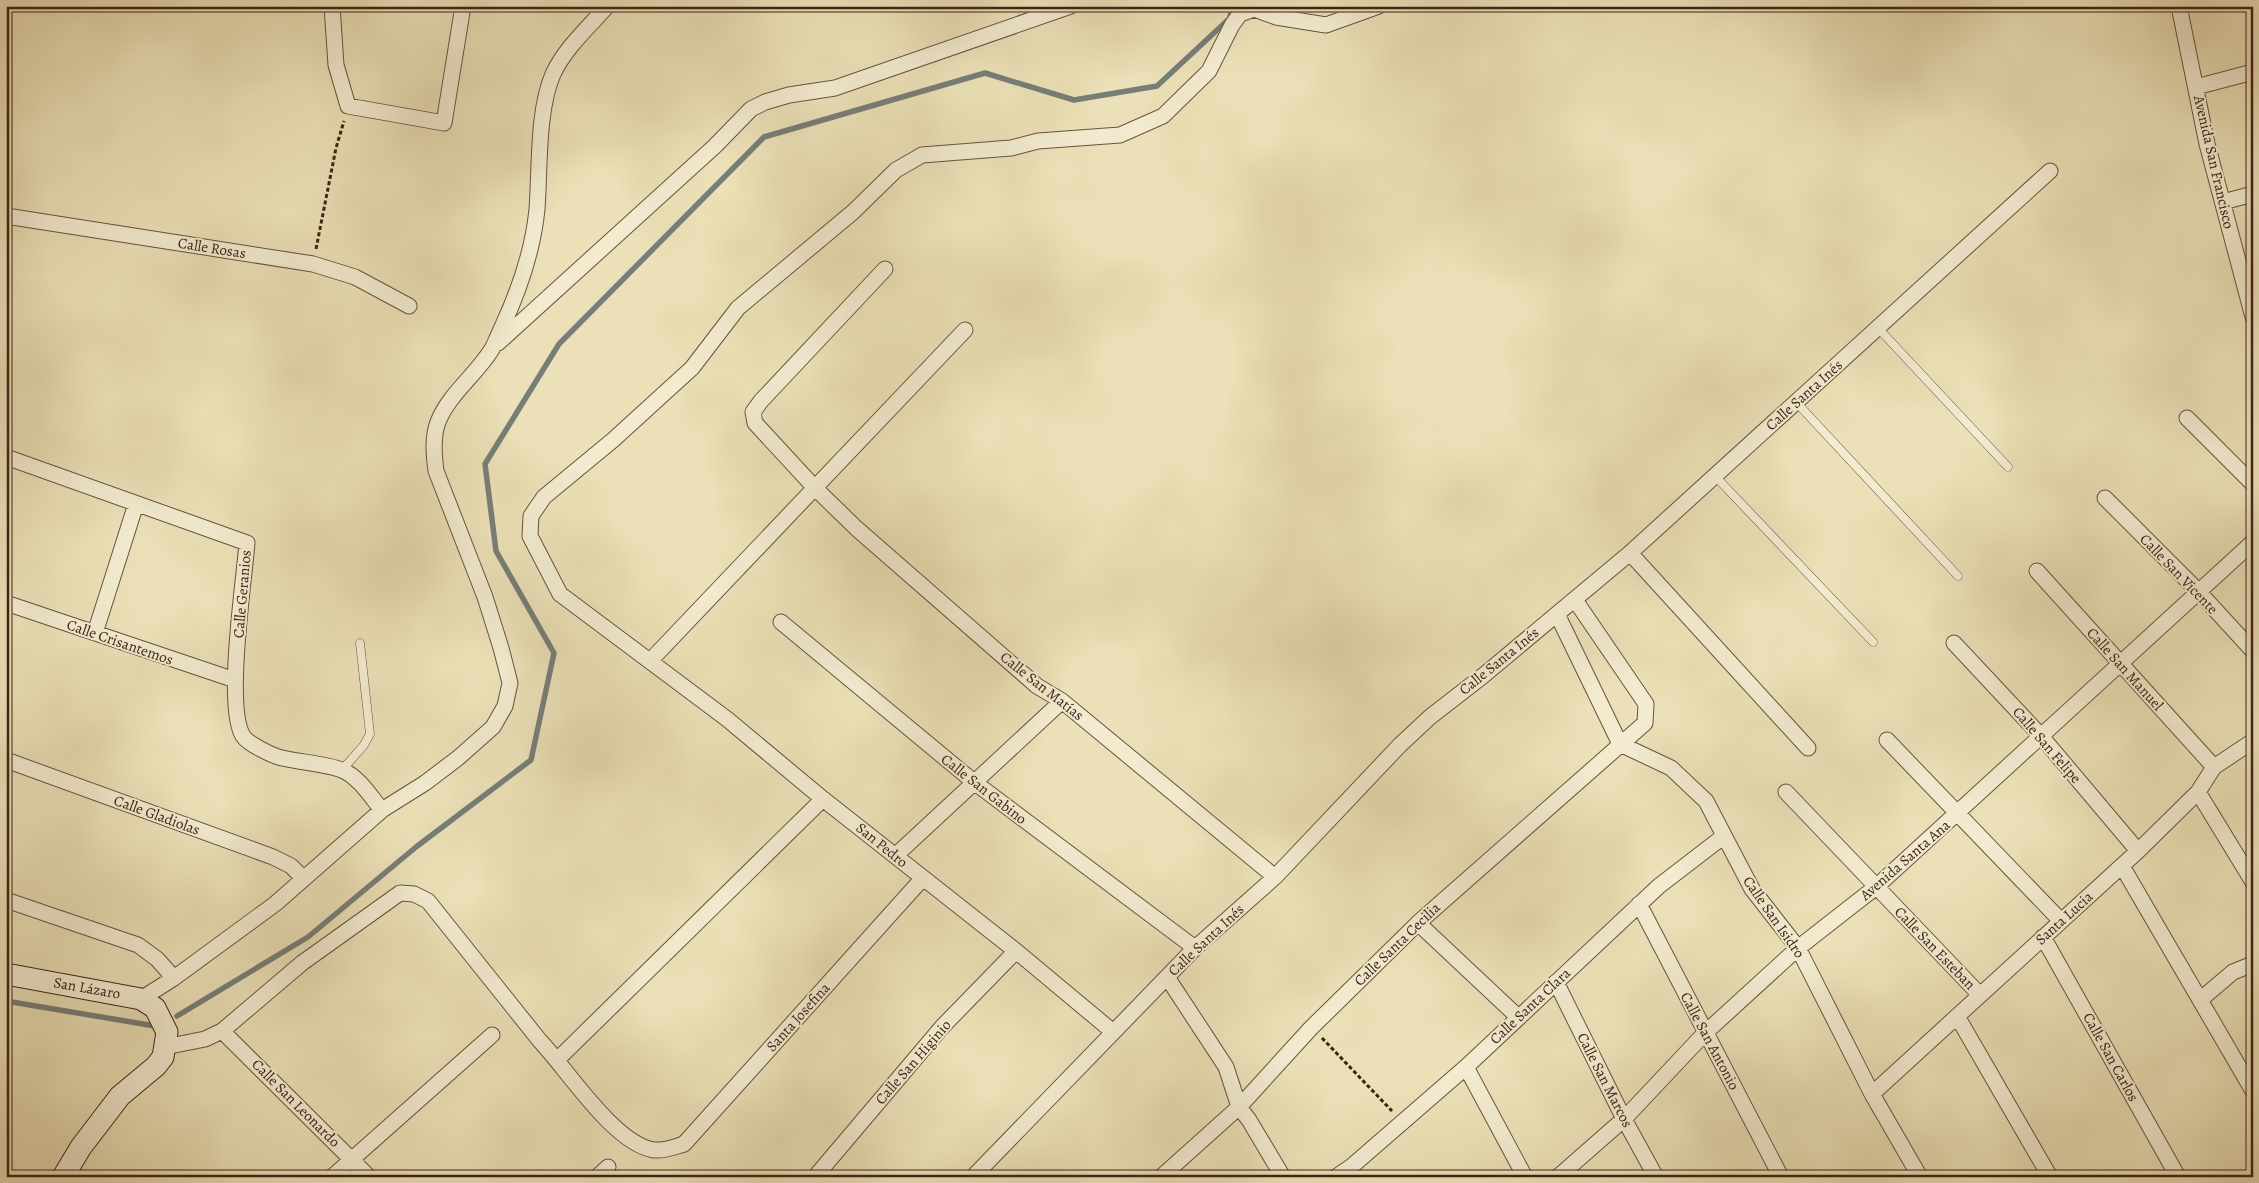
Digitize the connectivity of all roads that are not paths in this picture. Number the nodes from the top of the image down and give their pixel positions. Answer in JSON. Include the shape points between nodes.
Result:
{"nodes":[{"id":1,"x":332,"y":6,"type":"edge"},
{"id":2,"x":463,"y":6,"type":"edge"},
{"id":3,"x":607,"y":6,"type":"edge"},
{"id":4,"x":1071,"y":6,"type":"edge"},
{"id":5,"x":1379,"y":6,"type":"edge"},
{"id":6,"x":2179,"y":6,"type":"edge"},
{"id":7,"x":2253,"y":72,"type":"edge"},
{"id":8,"x":2196,"y":87,"type":"junction"},
{"id":9,"x":2050,"y":171,"type":"dead end"},
{"id":10,"x":2253,"y":194,"type":"edge"},
{"id":11,"x":2223,"y":202,"type":"junction"},
{"id":12,"x":6,"y":216,"type":"edge"},
{"id":13,"x":885,"y":269,"type":"dead end"},
{"id":14,"x":409,"y":306,"type":"dead end"},
{"id":15,"x":2253,"y":317,"type":"edge"},
{"id":16,"x":1878,"y":328,"type":"junction"},
{"id":17,"x":965,"y":330,"type":"dead end"},
{"id":18,"x":492,"y":349,"type":"junction"},
{"id":19,"x":1796,"y":402,"type":"junction"},
{"id":20,"x":2187,"y":418,"type":"dead end"},
{"id":21,"x":6,"y":457,"type":"edge"},
{"id":22,"x":2008,"y":467,"type":"dead end"},
{"id":23,"x":1715,"y":476,"type":"junction"},
{"id":24,"x":2253,"y":484,"type":"edge"},
{"id":25,"x":815,"y":488,"type":"junction"},
{"id":26,"x":2105,"y":498,"type":"dead end"},
{"id":27,"x":136,"y":504,"type":"junction"},
{"id":28,"x":2253,"y":542,"type":"edge"},
{"id":29,"x":1630,"y":553,"type":"junction"},
{"id":30,"x":2037,"y":571,"type":"dead end"},
{"id":31,"x":1958,"y":576,"type":"dead end"},
{"id":32,"x":2198,"y":591,"type":"junction"},
{"id":33,"x":1575,"y":600,"type":"junction"},
{"id":34,"x":6,"y":603,"type":"edge"},
{"id":35,"x":1557,"y":614,"type":"junction"},
{"id":36,"x":781,"y":622,"type":"dead end"},
{"id":37,"x":95,"y":633,"type":"junction"},
{"id":38,"x":1873,"y":642,"type":"dead end"},
{"id":39,"x":1954,"y":642,"type":"dead end"},
{"id":40,"x":360,"y":643,"type":"dead end"},
{"id":41,"x":2253,"y":651,"type":"edge"},
{"id":42,"x":650,"y":660,"type":"junction"},
{"id":43,"x":2120,"y":663,"type":"junction"},
{"id":44,"x":235,"y":680,"type":"junction"},
{"id":45,"x":1062,"y":701,"type":"junction"},
{"id":46,"x":2041,"y":736,"type":"junction"},
{"id":47,"x":1887,"y":740,"type":"dead end"},
{"id":48,"x":2253,"y":741,"type":"edge"},
{"id":49,"x":1620,"y":744,"type":"junction"},
{"id":50,"x":1808,"y":748,"type":"dead end"},
{"id":51,"x":6,"y":760,"type":"edge"},
{"id":52,"x":2214,"y":767,"type":"junction"},
{"id":53,"x":342,"y":770,"type":"junction"},
{"id":54,"x":974,"y":782,"type":"junction"},
{"id":55,"x":1786,"y":792,"type":"dead end"},
{"id":56,"x":2198,"y":792,"type":"junction"},
{"id":57,"x":823,"y":798,"type":"junction"},
{"id":58,"x":382,"y":810,"type":"junction"},
{"id":59,"x":1957,"y":814,"type":"junction"},
{"id":60,"x":1724,"y":836,"type":"junction"},
{"id":61,"x":2138,"y":850,"type":"junction"},
{"id":62,"x":895,"y":856,"type":"junction"},
{"id":63,"x":2122,"y":866,"type":"junction"},
{"id":64,"x":1274,"y":877,"type":"junction"},
{"id":65,"x":304,"y":878,"type":"junction"},
{"id":66,"x":923,"y":878,"type":"junction"},
{"id":67,"x":2253,"y":882,"type":"edge"},
{"id":68,"x":1876,"y":887,"type":"junction"},
{"id":69,"x":6,"y":900,"type":"edge"},
{"id":70,"x":1639,"y":904,"type":"junction"},
{"id":71,"x":2061,"y":922,"type":"junction"},
{"id":72,"x":1418,"y":923,"type":"junction"},
{"id":73,"x":2043,"y":937,"type":"junction"},
{"id":74,"x":1194,"y":948,"type":"junction"},
{"id":75,"x":1798,"y":948,"type":"junction"},
{"id":76,"x":1016,"y":951,"type":"junction"},
{"id":77,"x":2253,"y":964,"type":"edge"},
{"id":78,"x":6,"y":974,"type":"edge"},
{"id":79,"x":1167,"y":977,"type":"junction"},
{"id":80,"x":174,"y":978,"type":"junction"},
{"id":81,"x":1556,"y":982,"type":"junction"},
{"id":82,"x":1980,"y":995,"type":"junction"},
{"id":83,"x":141,"y":999,"type":"junction"},
{"id":84,"x":2200,"y":1000,"type":"junction"},
{"id":85,"x":1957,"y":1016,"type":"junction"},
{"id":86,"x":1518,"y":1017,"type":"junction"},
{"id":87,"x":222,"y":1030,"type":"junction"},
{"id":88,"x":1112,"y":1031,"type":"junction"},
{"id":89,"x":164,"y":1032,"type":"junction"},
{"id":90,"x":1705,"y":1033,"type":"junction"},
{"id":91,"x":492,"y":1035,"type":"dead end"},
{"id":92,"x":558,"y":1059,"type":"junction"},
{"id":93,"x":1466,"y":1067,"type":"junction"},
{"id":94,"x":2253,"y":1091,"type":"edge"},
{"id":95,"x":1872,"y":1094,"type":"junction"},
{"id":96,"x":1239,"y":1107,"type":"junction"},
{"id":97,"x":1624,"y":1119,"type":"junction"},
{"id":98,"x":353,"y":1159,"type":"junction"},
{"id":99,"x":1355,"y":1172,"type":"edge"},
{"id":100,"x":63,"y":1177,"type":"edge"},
{"id":101,"x":332,"y":1177,"type":"edge"},
{"id":102,"x":369,"y":1177,"type":"edge"},
{"id":103,"x":815,"y":1177,"type":"edge"},
{"id":104,"x":973,"y":1177,"type":"edge"},
{"id":105,"x":1160,"y":1177,"type":"edge"},
{"id":106,"x":1283,"y":1177,"type":"edge"},
{"id":107,"x":1336,"y":1177,"type":"edge"},
{"id":108,"x":1525,"y":1177,"type":"edge"},
{"id":109,"x":1558,"y":1177,"type":"edge"},
{"id":110,"x":1656,"y":1177,"type":"edge"},
{"id":111,"x":1781,"y":1177,"type":"edge"},
{"id":112,"x":1920,"y":1177,"type":"edge"},
{"id":113,"x":2050,"y":1177,"type":"edge"},
{"id":114,"x":2178,"y":1177,"type":"edge"}],
"edges":[{"from":1,"to":2,"type":"street","via":[[336,65],[348,106],[444,123]]},
{"from":3,"to":18,"type":"street","via":[[568,51],[553,75],[543,123],[531,250],[520,287]]},
{"from":4,"to":18,"type":"street","via":[[835,88],[788,95],[752,108]]},
{"from":5,"to":42,"type":"street","name":"San Pedro","via":[[1326,25],[1276,17],[1254,9],[1240,14],[1210,71],[1163,116],[1120,136],[1038,141],[1011,148],[922,155],[896,170],[853,212],[738,308],[692,368],[544,497],[531,516],[530,536],[560,594]]},
{"from":6,"to":8,"type":"street","name":"Avenida San Francisco"},
{"from":7,"to":8,"type":"street"},
{"from":8,"to":11,"type":"street","name":"Avenida San Francisco"},
{"from":9,"to":16,"type":"street","name":"Calle Santa Inés"},
{"from":10,"to":11,"type":"street"},
{"from":11,"to":15,"type":"street","name":"Avenida San Francisco"},
{"from":12,"to":14,"type":"street","name":"Calle Rosas","via":[[313,264],[355,277]]},
{"from":13,"to":25,"type":"street","name":"Calle San Matías","via":[[753,412],[755,423]]},
{"from":16,"to":19,"type":"street","name":"Calle Santa Inés"},
{"from":16,"to":22,"type":"lane"},
{"from":17,"to":25,"type":"street"},
{"from":18,"to":58,"type":"street","via":[[443,411],[437,424],[434,449],[436,471],[485,597],[501,648],[510,683],[505,706],[492,727],[458,758]]},
{"from":19,"to":23,"type":"street","name":"Calle Santa Inés"},
{"from":19,"to":31,"type":"lane"},
{"from":20,"to":24,"type":"street"},
{"from":21,"to":27,"type":"street","name":"Calle Geranios"},
{"from":23,"to":29,"type":"street","name":"Calle Santa Inés"},
{"from":23,"to":38,"type":"lane"},
{"from":25,"to":42,"type":"street"},
{"from":25,"to":45,"type":"street","name":"Calle San Matías","via":[[856,528],[1037,686]]},
{"from":26,"to":32,"type":"street","name":"Calle San Vicente"},
{"from":27,"to":37,"type":"street"},
{"from":27,"to":44,"type":"street","name":"Calle Geranios","via":[[247,543]]},
{"from":28,"to":32,"type":"street","name":"Avenida Santa Ana"},
{"from":29,"to":33,"type":"street","name":"Calle Santa Inés"},
{"from":29,"to":50,"type":"street"},
{"from":30,"to":43,"type":"street","name":"Calle San Manuel"},
{"from":32,"to":41,"type":"street","name":"Calle San Vicente"},
{"from":32,"to":43,"type":"street","name":"Avenida Santa Ana"},
{"from":33,"to":35,"type":"street","name":"Calle Santa Inés"},
{"from":33,"to":49,"type":"street","name":"Calle Santa Cecilia","via":[[1646,704],[1645,723]]},
{"from":34,"to":37,"type":"street","name":"Calle Crisantemos"},
{"from":35,"to":49,"type":"street"},
{"from":35,"to":64,"type":"street","name":"Calle Santa Inés","via":[[1430,717]]},
{"from":36,"to":54,"type":"street","name":"Calle San Gabino"},
{"from":37,"to":44,"type":"street","name":"Calle Crisantemos"},
{"from":39,"to":46,"type":"street","name":"Calle San Felipe"},
{"from":40,"to":53,"type":"lane","via":[[370,734]]},
{"from":42,"to":57,"type":"street","name":"San Pedro"},
{"from":43,"to":46,"type":"street","name":"Avenida Santa Ana"},
{"from":43,"to":52,"type":"street","name":"Calle San Manuel"},
{"from":44,"to":53,"type":"street","name":"Calle Geranios","via":[[238,720],[243,737],[279,758]]},
{"from":45,"to":54,"type":"street"},
{"from":45,"to":64,"type":"street","name":"Calle San Matías"},
{"from":46,"to":59,"type":"street","name":"Avenida Santa Ana"},
{"from":46,"to":61,"type":"street","name":"Calle San Felipe"},
{"from":47,"to":59,"type":"street"},
{"from":48,"to":52,"type":"street","name":"Santa Lucia"},
{"from":49,"to":60,"type":"street","name":"Calle San Isidro","via":[[1671,768],[1706,801]]},
{"from":49,"to":72,"type":"street","name":"Calle Santa Cecilia"},
{"from":51,"to":65,"type":"street","name":"Calle Gladiolas","via":[[273,857],[291,866]]},
{"from":52,"to":56,"type":"street","name":"Santa Lucia"},
{"from":53,"to":58,"type":"street","name":"Calle Geranios","via":[[360,784]]},
{"from":54,"to":62,"type":"street"},
{"from":54,"to":74,"type":"street","name":"Calle San Gabino"},
{"from":55,"to":68,"type":"street","name":"Calle San Esteban"},
{"from":56,"to":61,"type":"street","name":"Santa Lucia"},
{"from":56,"to":67,"type":"street"},
{"from":57,"to":62,"type":"street","name":"San Pedro"},
{"from":57,"to":92,"type":"street"},
{"from":58,"to":65,"type":"street"},
{"from":59,"to":68,"type":"street","name":"Avenida Santa Ana"},
{"from":59,"to":71,"type":"street"},
{"from":60,"to":70,"type":"street","name":"Calle Santa Clara"},
{"from":60,"to":75,"type":"street","name":"Calle San Isidro","via":[[1752,889]]},
{"from":61,"to":63,"type":"street","name":"Santa Lucia"},
{"from":62,"to":66,"type":"street","name":"San Pedro"},
{"from":63,"to":71,"type":"street","name":"Santa Lucia"},
{"from":63,"to":84,"type":"street"},
{"from":64,"to":74,"type":"street","name":"Calle Santa Inés"},
{"from":65,"to":80,"type":"street","via":[[275,904]]},
{"from":66,"to":76,"type":"street","name":"San Pedro"},
{"from":66,"to":92,"type":"street","name":"Santa Josefina","via":[[684,1144],[654,1150],[640,1146],[604,1117]]},
{"from":68,"to":75,"type":"street","name":"Avenida Santa Ana"},
{"from":68,"to":82,"type":"street","name":"Calle San Esteban"},
{"from":69,"to":80,"type":"street","via":[[138,945],[157,959]]},
{"from":70,"to":81,"type":"street","name":"Calle Santa Clara"},
{"from":70,"to":90,"type":"street","name":"Calle San Antonio"},
{"from":71,"to":73,"type":"street","name":"Santa Lucia"},
{"from":72,"to":86,"type":"street"},
{"from":72,"to":96,"type":"street","name":"Calle Santa Cecilia","via":[[1311,1028]]},
{"from":73,"to":82,"type":"street","name":"Santa Lucia"},
{"from":73,"to":114,"type":"street","name":"Calle San Carlos"},
{"from":74,"to":79,"type":"street","name":"Calle Santa Inés"},
{"from":75,"to":90,"type":"street","name":"Avenida Santa Ana"},
{"from":75,"to":95,"type":"street","name":"Calle San Isidro"},
{"from":76,"to":88,"type":"street","name":"San Pedro"},
{"from":76,"to":103,"type":"street","name":"Calle San Higinio","via":[[942,1027]]},
{"from":77,"to":84,"type":"street","via":[[2233,972]]},
{"from":78,"to":83,"type":"main road","name":"San Lázaro"},
{"from":79,"to":88,"type":"street","name":"Calle Santa Inés"},
{"from":79,"to":96,"type":"street","via":[[1226,1067]]},
{"from":80,"to":83,"type":"street"},
{"from":81,"to":86,"type":"street","name":"Calle Santa Clara"},
{"from":81,"to":97,"type":"street","name":"Calle San Marcos"},
{"from":82,"to":85,"type":"street","name":"Santa Lucia"},
{"from":83,"to":89,"type":"main road","name":"San Lázaro","via":[[155,1008]]},
{"from":84,"to":94,"type":"street"},
{"from":85,"to":95,"type":"street","name":"Santa Lucia"},
{"from":85,"to":113,"type":"street"},
{"from":86,"to":93,"type":"street","name":"Calle Santa Clara"},
{"from":87,"to":89,"type":"street","via":[[205,1039]]},
{"from":87,"to":92,"type":"street","via":[[302,963],[381,906],[400,893],[414,894],[428,901]]},
{"from":87,"to":98,"type":"street","name":"Calle San Leonardo"},
{"from":88,"to":104,"type":"street","name":"Calle Santa Inés"},
{"from":89,"to":100,"type":"main road","via":[[163,1057],[120,1096],[81,1147]]},
{"from":90,"to":97,"type":"street","name":"Avenida Santa Ana"},
{"from":90,"to":111,"type":"street","name":"Calle San Antonio"},
{"from":91,"to":98,"type":"street"},
{"from":93,"to":99,"type":"street","name":"Calle Santa Clara","via":[[1403,1122]]},
{"from":93,"to":108,"type":"street"},
{"from":95,"to":112,"type":"street","name":"Calle San Isidro"},
{"from":96,"to":105,"type":"street","name":"Calle Santa Cecilia"},
{"from":96,"to":106,"type":"street"},
{"from":97,"to":109,"type":"street","name":"Avenida Santa Ana"},
{"from":97,"to":110,"type":"street","name":"Calle San Marcos"},
{"from":98,"to":101,"type":"street"},
{"from":98,"to":102,"type":"street","name":"Calle San Leonardo"},
{"from":99,"to":107,"type":"street","name":"Calle Santa Clara"}]}
